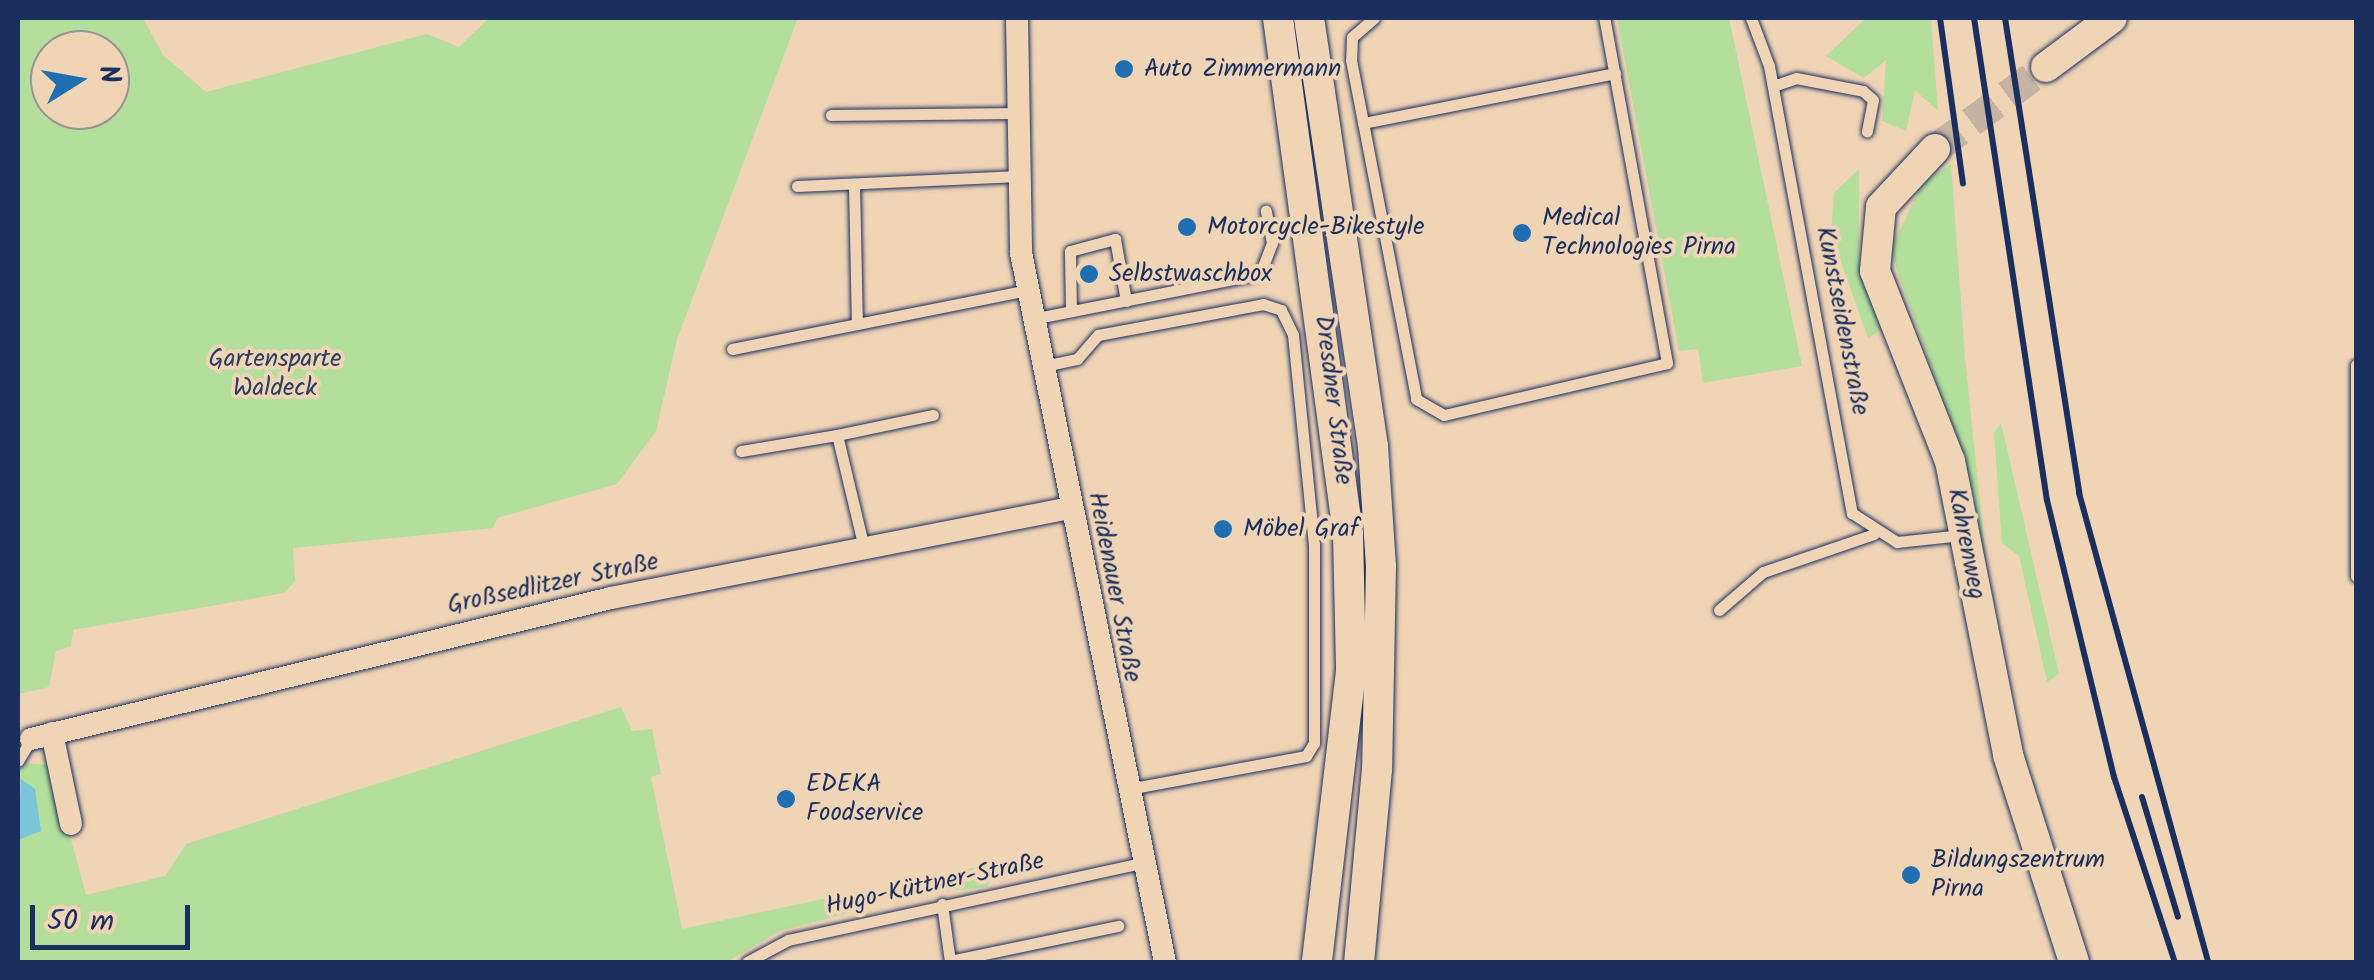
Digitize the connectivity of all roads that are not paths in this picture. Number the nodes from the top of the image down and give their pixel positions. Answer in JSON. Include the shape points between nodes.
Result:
{"nodes":[{"id":1,"x":1017,"y":18,"type":"edge"},
{"id":2,"x":1278,"y":18,"type":"edge"},
{"id":3,"x":1309,"y":18,"type":"edge"},
{"id":4,"x":1374,"y":18,"type":"edge"},
{"id":5,"x":1604,"y":18,"type":"edge"},
{"id":6,"x":1751,"y":18,"type":"edge"},
{"id":7,"x":2112,"y":18,"type":"edge"},
{"id":8,"x":2046,"y":68,"type":"tunnel mouth"},
{"id":9,"x":1615,"y":73,"type":"junction"},
{"id":10,"x":1773,"y":86,"type":"junction"},
{"id":11,"x":1013,"y":113,"type":"junction"},
{"id":12,"x":830,"y":115,"type":"dead end"},
{"id":13,"x":1363,"y":123,"type":"junction"},
{"id":14,"x":1867,"y":131,"type":"dead end"},
{"id":15,"x":1934,"y":149,"type":"tunnel mouth"},
{"id":16,"x":1014,"y":176,"type":"junction"},
{"id":17,"x":854,"y":184,"type":"junction"},
{"id":18,"x":797,"y":186,"type":"dead end"},
{"id":19,"x":1266,"y":211,"type":"dead end"},
{"id":20,"x":1027,"y":290,"type":"junction"},
{"id":21,"x":1126,"y":301,"type":"junction"},
{"id":22,"x":1070,"y":311,"type":"junction"},
{"id":23,"x":1032,"y":318,"type":"junction"},
{"id":24,"x":857,"y":324,"type":"junction"},
{"id":25,"x":732,"y":350,"type":"dead end"},
{"id":26,"x":2356,"y":365,"type":"edge"},
{"id":27,"x":1041,"y":366,"type":"junction"},
{"id":28,"x":933,"y":414,"type":"dead end"},
{"id":29,"x":837,"y":435,"type":"junction"},
{"id":30,"x":741,"y":451,"type":"dead end"},
{"id":31,"x":1070,"y":508,"type":"junction"},
{"id":32,"x":1874,"y":534,"type":"junction"},
{"id":33,"x":1966,"y":535,"type":"junction"},
{"id":34,"x":864,"y":548,"type":"junction"},
{"id":35,"x":2356,"y":576,"type":"edge"},
{"id":36,"x":1719,"y":610,"type":"dead end"},
{"id":37,"x":42,"y":736,"type":"junction"},
{"id":38,"x":18,"y":761,"type":"edge"},
{"id":39,"x":1124,"y":790,"type":"junction"},
{"id":40,"x":72,"y":824,"type":"dead end"},
{"id":41,"x":1138,"y":864,"type":"junction"},
{"id":42,"x":1145,"y":896,"type":"junction"},
{"id":43,"x":942,"y":904,"type":"junction"},
{"id":44,"x":1118,"y":926,"type":"dead end"},
{"id":45,"x":985,"y":958,"type":"edge"},
{"id":46,"x":747,"y":962,"type":"edge"},
{"id":47,"x":950,"y":962,"type":"edge"},
{"id":48,"x":1165,"y":962,"type":"edge"},
{"id":49,"x":1182,"y":962,"type":"edge"},
{"id":50,"x":1318,"y":962,"type":"edge"},
{"id":51,"x":1359,"y":962,"type":"edge"},
{"id":52,"x":2074,"y":962,"type":"edge"}],
"edges":[{"from":1,"to":11,"type":"street","name":"Heidenauer Straße"},
{"from":2,"to":50,"type":"main road","name":"Dresdner Straße","via":[[1348,534],[1352,670]]},
{"from":3,"to":51,"type":"main road","name":"Dresdner Straße","via":[[1373,446],[1381,566],[1377,769]]},
{"from":4,"to":13,"type":"lane","via":[[1356,30],[1350,49]]},
{"from":5,"to":9,"type":"lane"},
{"from":6,"to":10,"type":"lane","name":"Kunstseidenstraße"},
{"from":7,"to":8,"type":"main road"},
{"from":9,"to":13,"type":"lane"},
{"from":9,"to":13,"type":"lane","via":[[1667,363],[1444,416],[1416,399]]},
{"from":10,"to":14,"type":"lane","via":[[1796,78],[1863,92],[1873,100]]},
{"from":10,"to":32,"type":"lane","name":"Kunstseidenstraße","via":[[1847,500]]},
{"from":11,"to":12,"type":"lane"},
{"from":11,"to":16,"type":"street","name":"Heidenauer Straße"},
{"from":15,"to":33,"type":"main road","name":"Kahrenweg","via":[[1887,198],[1873,253],[1930,399]]},
{"from":16,"to":17,"type":"lane"},
{"from":16,"to":20,"type":"street","name":"Heidenauer Straße"},
{"from":17,"to":18,"type":"lane"},
{"from":17,"to":24,"type":"lane"},
{"from":19,"to":21,"type":"lane","via":[[1272,243],[1260,274]]},
{"from":20,"to":23,"type":"street","name":"Heidenauer Straße"},
{"from":20,"to":24,"type":"lane"},
{"from":21,"to":22,"type":"lane"},
{"from":21,"to":22,"type":"lane","via":[[1114,238],[1070,251]]},
{"from":22,"to":23,"type":"lane"},
{"from":23,"to":27,"type":"street","name":"Heidenauer Straße"},
{"from":24,"to":25,"type":"lane"},
{"from":26,"to":35,"type":"lane"},
{"from":27,"to":31,"type":"street","name":"Heidenauer Straße"},
{"from":27,"to":39,"type":"lane","via":[[1077,359],[1098,336],[1262,304],[1281,310],[1293,334],[1314,544],[1314,743],[1306,756]]},
{"from":28,"to":29,"type":"lane"},
{"from":29,"to":30,"type":"lane"},
{"from":29,"to":34,"type":"lane"},
{"from":31,"to":34,"type":"street","name":"Großsedlitzer Straße"},
{"from":31,"to":39,"type":"street","name":"Heidenauer Straße"},
{"from":32,"to":33,"type":"lane","via":[[1912,542]]},
{"from":32,"to":36,"type":"lane","via":[[1763,572]]},
{"from":33,"to":52,"type":"main road","name":"Kahrenweg","via":[[2008,755]]},
{"from":34,"to":37,"type":"street","name":"Großsedlitzer Straße","via":[[592,602]]},
{"from":37,"to":38,"type":"lane"},
{"from":37,"to":40,"type":"street"},
{"from":39,"to":41,"type":"street","name":"Heidenauer Straße"},
{"from":41,"to":42,"type":"street","name":"Heidenauer Straße"},
{"from":41,"to":43,"type":"lane","name":"Hugo-Küttner-Straße"},
{"from":42,"to":48,"type":"street","name":"Heidenauer Straße"},
{"from":42,"to":49,"type":"street","name":"Heidenauer Straße"},
{"from":43,"to":46,"type":"lane","name":"Hugo-Küttner-Straße","via":[[788,940]]},
{"from":43,"to":47,"type":"lane"},
{"from":44,"to":45,"type":"lane"},
{"from":45,"to":47,"type":"lane"}]}
